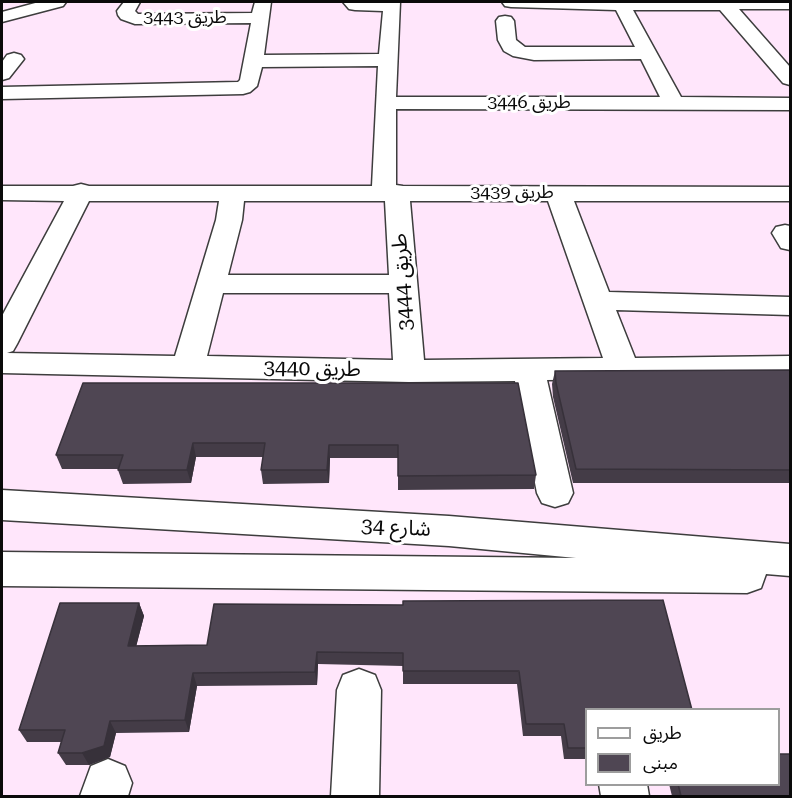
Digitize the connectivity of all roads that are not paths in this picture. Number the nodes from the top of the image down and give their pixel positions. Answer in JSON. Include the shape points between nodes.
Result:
{"nodes":[{"id":1,"x":29,"y":2,"type":"edge"},
{"id":2,"x":57,"y":2,"type":"edge"},
{"id":3,"x":132,"y":2,"type":"edge"},
{"id":4,"x":352,"y":2,"type":"edge"},
{"id":5,"x":511,"y":2,"type":"edge"},
{"id":6,"x":563,"y":3,"type":"edge"},
{"id":7,"x":392,"y":4,"type":"edge"},
{"id":8,"x":790,"y":4,"type":"edge"},
{"id":9,"x":622,"y":5,"type":"junction"},
{"id":10,"x":726,"y":6,"type":"junction"},
{"id":11,"x":261,"y":10,"type":"edge"},
{"id":12,"x":2,"y":15,"type":"edge"},
{"id":13,"x":505,"y":21,"type":"dead end"},
{"id":14,"x":648,"y":53,"type":"junction"},
{"id":15,"x":14,"y":59,"type":"dead end"},
{"id":16,"x":388,"y":60,"type":"junction"},
{"id":17,"x":253,"y":61,"type":"junction"},
{"id":18,"x":2,"y":74,"type":"edge"},
{"id":19,"x":790,"y":79,"type":"edge"},
{"id":20,"x":2,"y":93,"type":"edge"},
{"id":21,"x":385,"y":103,"type":"junction"},
{"id":22,"x":674,"y":104,"type":"junction"},
{"id":23,"x":790,"y":104,"type":"edge"},
{"id":24,"x":81,"y":191,"type":"junction"},
{"id":25,"x":233,"y":192,"type":"junction"},
{"id":26,"x":390,"y":192,"type":"junction"},
{"id":27,"x":2,"y":193,"type":"edge"},
{"id":28,"x":558,"y":193,"type":"junction"},
{"id":29,"x":790,"y":194,"type":"edge"},
{"id":30,"x":211,"y":284,"type":"junction"},
{"id":31,"x":403,"y":284,"type":"junction"},
{"id":32,"x":13,"y":301,"type":"edge"},
{"id":33,"x":598,"y":301,"type":"junction"},
{"id":34,"x":790,"y":306,"type":"edge"},
{"id":35,"x":2,"y":344,"type":"edge"},
{"id":36,"x":2,"y":363,"type":"edge"},
{"id":37,"x":188,"y":367,"type":"junction"},
{"id":38,"x":790,"y":367,"type":"edge"},
{"id":39,"x":623,"y":369,"type":"junction"},
{"id":40,"x":529,"y":370,"type":"junction"},
{"id":41,"x":409,"y":371,"type":"junction"},
{"id":42,"x":555,"y":493,"type":"dead end"},
{"id":43,"x":2,"y":504,"type":"edge"},
{"id":44,"x":790,"y":560,"type":"edge"},
{"id":45,"x":2,"y":569,"type":"edge"},
{"id":46,"x":790,"y":576,"type":"edge"},
{"id":47,"x":359,"y":690,"type":"dead end"},
{"id":48,"x":355,"y":796,"type":"edge"}],
"edges":[{"from":1,"to":12,"type":"street"},
{"from":2,"to":12,"type":"street"},
{"from":3,"to":11,"type":"street","name":"طريق 3443","via":[[126,11],[135,19]]},
{"from":4,"to":7,"type":"street"},
{"from":5,"to":6,"type":"street"},
{"from":6,"to":9,"type":"street"},
{"from":7,"to":16,"type":"street","name":"طريق 3444"},
{"from":8,"to":10,"type":"street"},
{"from":9,"to":10,"type":"street"},
{"from":9,"to":14,"type":"street"},
{"from":10,"to":19,"type":"street"},
{"from":11,"to":17,"type":"street","name":"طريق 3443"},
{"from":13,"to":14,"type":"street","via":[[507,40],[520,52]]},
{"from":14,"to":22,"type":"street"},
{"from":15,"to":18,"type":"street"},
{"from":16,"to":17,"type":"street"},
{"from":16,"to":21,"type":"street","name":"طريق 3444"},
{"from":17,"to":20,"type":"street","name":"طريق 3443","via":[[249,85],[238,89]]},
{"from":21,"to":22,"type":"street","name":"طريق 3446"},
{"from":21,"to":26,"type":"street","name":"طريق 3444"},
{"from":22,"to":23,"type":"street","name":"طريق 3446"},
{"from":24,"to":25,"type":"street","name":"طريق 3439"},
{"from":24,"to":27,"type":"street","name":"طريق 3439"},
{"from":24,"to":32,"type":"street"},
{"from":25,"to":26,"type":"street","name":"طريق 3439"},
{"from":25,"to":30,"type":"street"},
{"from":26,"to":28,"type":"street","name":"طريق 3439"},
{"from":26,"to":31,"type":"street","name":"طريق 3444"},
{"from":28,"to":29,"type":"street","name":"طريق 3439"},
{"from":28,"to":33,"type":"street"},
{"from":30,"to":31,"type":"street"},
{"from":30,"to":37,"type":"street"},
{"from":31,"to":41,"type":"street","name":"طريق 3444"},
{"from":32,"to":35,"type":"street"},
{"from":33,"to":34,"type":"street"},
{"from":33,"to":39,"type":"street"},
{"from":36,"to":37,"type":"street","name":"طريق 3440"},
{"from":37,"to":41,"type":"street","name":"طريق 3440"},
{"from":38,"to":39,"type":"street","name":"طريق 3440"},
{"from":39,"to":40,"type":"street","name":"طريق 3440"},
{"from":40,"to":41,"type":"street","name":"طريق 3440"},
{"from":40,"to":42,"type":"street"},
{"from":43,"to":44,"type":"street","name":"شارع 34","via":[[449,531]]},
{"from":45,"to":46,"type":"street","name":"شارع 34"},
{"from":47,"to":48,"type":"street"}]}
